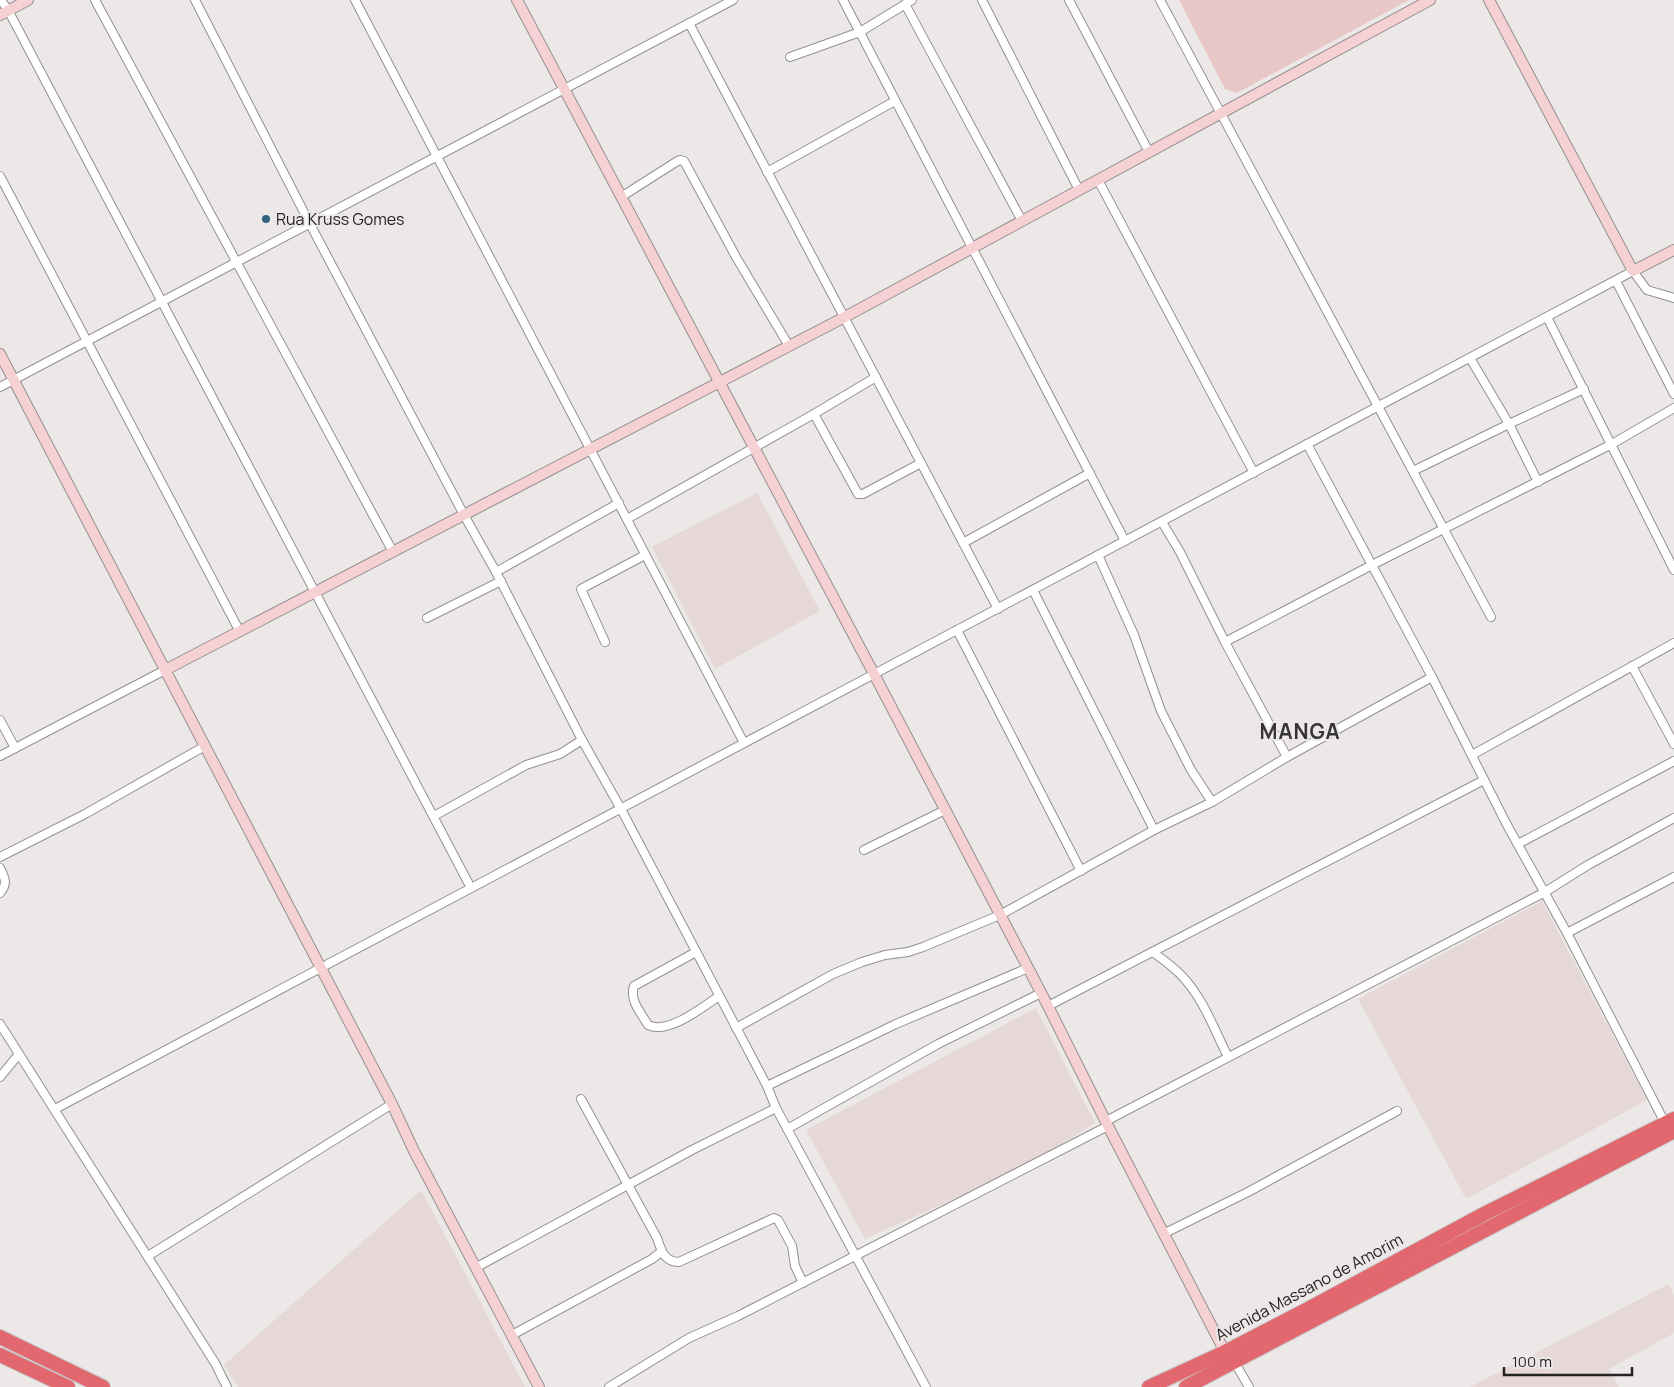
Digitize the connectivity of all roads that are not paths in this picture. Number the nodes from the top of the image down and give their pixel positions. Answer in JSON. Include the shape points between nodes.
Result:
{"nodes":[{"id":1,"x":1,"y":0,"type":"edge"},
{"id":2,"x":28,"y":0,"type":"edge"},
{"id":3,"x":95,"y":0,"type":"edge"},
{"id":4,"x":195,"y":0,"type":"edge"},
{"id":5,"x":355,"y":0,"type":"edge"},
{"id":6,"x":517,"y":0,"type":"edge"},
{"id":7,"x":733,"y":0,"type":"edge"},
{"id":8,"x":843,"y":0,"type":"edge"},
{"id":9,"x":982,"y":0,"type":"edge"},
{"id":10,"x":1069,"y":0,"type":"edge"},
{"id":11,"x":1160,"y":0,"type":"edge"},
{"id":12,"x":1430,"y":0,"type":"edge"},
{"id":13,"x":1489,"y":0,"type":"edge"},
{"id":14,"x":908,"y":2,"type":"edge"},
{"id":15,"x":4,"y":13,"type":"edge"},
{"id":16,"x":689,"y":23,"type":"junction"},
{"id":17,"x":860,"y":32,"type":"junction"},
{"id":18,"x":790,"y":57,"type":"dead end"},
{"id":19,"x":564,"y":89,"type":"junction"},
{"id":20,"x":895,"y":101,"type":"junction"},
{"id":21,"x":1222,"y":113,"type":"junction"},
{"id":22,"x":1148,"y":152,"type":"junction"},
{"id":23,"x":437,"y":156,"type":"junction"},
{"id":24,"x":767,"y":172,"type":"junction"},
{"id":25,"x":0,"y":176,"type":"edge"},
{"id":26,"x":1098,"y":180,"type":"junction"},
{"id":27,"x":1080,"y":190,"type":"junction"},
{"id":28,"x":622,"y":197,"type":"junction"},
{"id":29,"x":1022,"y":221,"type":"junction"},
{"id":30,"x":310,"y":224,"type":"junction"},
{"id":31,"x":972,"y":248,"type":"junction"},
{"id":32,"x":1674,"y":250,"type":"edge"},
{"id":33,"x":236,"y":262,"type":"junction"},
{"id":34,"x":1633,"y":272,"type":"junction"},
{"id":35,"x":1616,"y":281,"type":"junction"},
{"id":36,"x":1674,"y":298,"type":"edge"},
{"id":37,"x":162,"y":302,"type":"junction"},
{"id":38,"x":1547,"y":317,"type":"junction"},
{"id":39,"x":843,"y":318,"type":"junction"},
{"id":40,"x":87,"y":341,"type":"junction"},
{"id":41,"x":789,"y":346,"type":"junction"},
{"id":42,"x":0,"y":354,"type":"edge"},
{"id":43,"x":1470,"y":358,"type":"junction"},
{"id":44,"x":876,"y":377,"type":"junction"},
{"id":45,"x":14,"y":380,"type":"junction"},
{"id":46,"x":720,"y":382,"type":"junction"},
{"id":47,"x":0,"y":387,"type":"edge"},
{"id":48,"x":1584,"y":389,"type":"junction"},
{"id":49,"x":1674,"y":394,"type":"edge"},
{"id":50,"x":1378,"y":407,"type":"junction"},
{"id":51,"x":1674,"y":408,"type":"edge"},
{"id":52,"x":814,"y":414,"type":"junction"},
{"id":53,"x":1509,"y":424,"type":"junction"},
{"id":54,"x":1307,"y":444,"type":"junction"},
{"id":55,"x":1612,"y":444,"type":"junction"},
{"id":56,"x":754,"y":448,"type":"junction"},
{"id":57,"x":590,"y":449,"type":"junction"},
{"id":58,"x":921,"y":463,"type":"junction"},
{"id":59,"x":1413,"y":472,"type":"junction"},
{"id":60,"x":1090,"y":473,"type":"junction"},
{"id":61,"x":1254,"y":473,"type":"junction"},
{"id":62,"x":1538,"y":482,"type":"junction"},
{"id":63,"x":618,"y":503,"type":"junction"},
{"id":64,"x":464,"y":515,"type":"junction"},
{"id":65,"x":627,"y":519,"type":"junction"},
{"id":66,"x":1162,"y":522,"type":"junction"},
{"id":67,"x":1444,"y":530,"type":"junction"},
{"id":68,"x":1125,"y":541,"type":"junction"},
{"id":69,"x":963,"y":543,"type":"junction"},
{"id":70,"x":393,"y":552,"type":"junction"},
{"id":71,"x":644,"y":555,"type":"junction"},
{"id":72,"x":1098,"y":555,"type":"junction"},
{"id":73,"x":1372,"y":565,"type":"junction"},
{"id":74,"x":1674,"y":570,"type":"edge"},
{"id":75,"x":496,"y":572,"type":"junction"},
{"id":76,"x":501,"y":581,"type":"junction"},
{"id":77,"x":1033,"y":590,"type":"junction"},
{"id":78,"x":315,"y":592,"type":"junction"},
{"id":79,"x":998,"y":608,"type":"junction"},
{"id":80,"x":1491,"y":617,"type":"dead end"},
{"id":81,"x":427,"y":618,"type":"dead end"},
{"id":82,"x":957,"y":630,"type":"junction"},
{"id":83,"x":240,"y":632,"type":"junction"},
{"id":84,"x":605,"y":642,"type":"dead end"},
{"id":85,"x":1225,"y":642,"type":"junction"},
{"id":86,"x":1674,"y":643,"type":"edge"},
{"id":87,"x":1632,"y":666,"type":"junction"},
{"id":88,"x":165,"y":670,"type":"junction"},
{"id":89,"x":874,"y":674,"type":"junction"},
{"id":90,"x":1432,"y":677,"type":"junction"},
{"id":91,"x":0,"y":720,"type":"edge"},
{"id":92,"x":582,"y":740,"type":"junction"},
{"id":93,"x":744,"y":743,"type":"junction"},
{"id":94,"x":1674,"y":744,"type":"edge"},
{"id":95,"x":204,"y":746,"type":"junction"},
{"id":96,"x":15,"y":748,"type":"junction"},
{"id":97,"x":1472,"y":755,"type":"junction"},
{"id":98,"x":0,"y":756,"type":"edge"},
{"id":99,"x":1287,"y":757,"type":"junction"},
{"id":100,"x":1674,"y":761,"type":"edge"},
{"id":101,"x":1484,"y":780,"type":"junction"},
{"id":102,"x":1212,"y":802,"type":"junction"},
{"id":103,"x":621,"y":808,"type":"junction"},
{"id":104,"x":945,"y":810,"type":"junction"},
{"id":105,"x":434,"y":816,"type":"junction"},
{"id":106,"x":1674,"y":818,"type":"edge"},
{"id":107,"x":1154,"y":830,"type":"junction"},
{"id":108,"x":1518,"y":844,"type":"junction"},
{"id":109,"x":864,"y":850,"type":"dead end"},
{"id":110,"x":0,"y":857,"type":"edge"},
{"id":111,"x":0,"y":868,"type":"edge"},
{"id":112,"x":1081,"y":871,"type":"junction"},
{"id":113,"x":1674,"y":877,"type":"edge"},
{"id":114,"x":472,"y":888,"type":"junction"},
{"id":115,"x":1545,"y":892,"type":"junction"},
{"id":116,"x":0,"y":893,"type":"edge"},
{"id":117,"x":1000,"y":915,"type":"junction"},
{"id":118,"x":1567,"y":933,"type":"junction"},
{"id":119,"x":696,"y":952,"type":"junction"},
{"id":120,"x":1153,"y":952,"type":"junction"},
{"id":121,"x":320,"y":968,"type":"junction"},
{"id":122,"x":1028,"y":968,"type":"junction"},
{"id":123,"x":1041,"y":993,"type":"junction"},
{"id":124,"x":719,"y":996,"type":"junction"},
{"id":125,"x":1048,"y":1006,"type":"junction"},
{"id":126,"x":0,"y":1024,"type":"edge"},
{"id":127,"x":736,"y":1028,"type":"junction"},
{"id":128,"x":19,"y":1054,"type":"junction"},
{"id":129,"x":1228,"y":1057,"type":"junction"},
{"id":130,"x":0,"y":1077,"type":"edge"},
{"id":131,"x":767,"y":1086,"type":"junction"},
{"id":132,"x":581,"y":1099,"type":"dead end"},
{"id":133,"x":392,"y":1104,"type":"junction"},
{"id":134,"x":776,"y":1108,"type":"junction"},
{"id":135,"x":55,"y":1109,"type":"junction"},
{"id":136,"x":1397,"y":1111,"type":"dead end"},
{"id":137,"x":1107,"y":1124,"type":"junction"},
{"id":138,"x":787,"y":1129,"type":"junction"},
{"id":139,"x":1672,"y":1129,"type":"edge"},
{"id":140,"x":628,"y":1185,"type":"junction"},
{"id":141,"x":1164,"y":1233,"type":"junction"},
{"id":142,"x":662,"y":1252,"type":"junction"},
{"id":143,"x":148,"y":1256,"type":"junction"},
{"id":144,"x":855,"y":1256,"type":"junction"},
{"id":145,"x":1423,"y":1256,"type":"junction"},
{"id":146,"x":477,"y":1267,"type":"junction"},
{"id":147,"x":803,"y":1283,"type":"junction"},
{"id":148,"x":512,"y":1335,"type":"junction"},
{"id":149,"x":0,"y":1337,"type":"edge"},
{"id":150,"x":1225,"y":1352,"type":"junction"},
{"id":151,"x":0,"y":1355,"type":"edge"},
{"id":152,"x":1235,"y":1363,"type":"junction"},
{"id":153,"x":68,"y":1387,"type":"edge"},
{"id":154,"x":104,"y":1387,"type":"edge"},
{"id":155,"x":227,"y":1387,"type":"edge"},
{"id":156,"x":540,"y":1387,"type":"edge"},
{"id":157,"x":609,"y":1387,"type":"edge"},
{"id":158,"x":926,"y":1387,"type":"edge"},
{"id":159,"x":1149,"y":1387,"type":"edge"},
{"id":160,"x":1186,"y":1387,"type":"edge"},
{"id":161,"x":1249,"y":1387,"type":"edge"}],
"edges":[{"from":1,"to":15,"type":"street"},
{"from":2,"to":15,"type":"street"},
{"from":3,"to":33,"type":"street"},
{"from":4,"to":30,"type":"street"},
{"from":5,"to":23,"type":"street"},
{"from":6,"to":19,"type":"street"},
{"from":7,"to":16,"type":"street"},
{"from":8,"to":17,"type":"street"},
{"from":9,"to":27,"type":"street"},
{"from":10,"to":22,"type":"street"},
{"from":11,"to":21,"type":"street"},
{"from":12,"to":21,"type":"street"},
{"from":13,"to":34,"type":"street"},
{"from":14,"to":17,"type":"street"},
{"from":14,"to":29,"type":"street"},
{"from":15,"to":37,"type":"street"},
{"from":16,"to":19,"type":"street"},
{"from":16,"to":24,"type":"street"},
{"from":17,"to":18,"type":"street"},
{"from":17,"to":20,"type":"street"},
{"from":19,"to":23,"type":"street"},
{"from":19,"to":28,"type":"street"},
{"from":20,"to":24,"type":"street"},
{"from":20,"to":31,"type":"street"},
{"from":21,"to":22,"type":"street"},
{"from":21,"to":50,"type":"street"},
{"from":22,"to":26,"type":"street"},
{"from":23,"to":30,"type":"street"},
{"from":23,"to":57,"type":"street"},
{"from":24,"to":39,"type":"street"},
{"from":25,"to":40,"type":"street"},
{"from":26,"to":27,"type":"street"},
{"from":26,"to":61,"type":"street"},
{"from":27,"to":29,"type":"street"},
{"from":28,"to":41,"type":"street","via":[[676,162],[684,161]]},
{"from":28,"to":46,"type":"street"},
{"from":29,"to":31,"type":"street"},
{"from":30,"to":33,"type":"street"},
{"from":30,"to":64,"type":"street"},
{"from":31,"to":39,"type":"street"},
{"from":31,"to":60,"type":"street"},
{"from":32,"to":34,"type":"street"},
{"from":33,"to":37,"type":"street"},
{"from":33,"to":70,"type":"street"},
{"from":34,"to":35,"type":"street"},
{"from":34,"to":36,"type":"street","via":[[1648,290]]},
{"from":35,"to":38,"type":"street"},
{"from":35,"to":49,"type":"street"},
{"from":37,"to":40,"type":"street"},
{"from":37,"to":78,"type":"street"},
{"from":38,"to":43,"type":"street"},
{"from":38,"to":48,"type":"street"},
{"from":39,"to":41,"type":"street"},
{"from":39,"to":44,"type":"street"},
{"from":40,"to":45,"type":"street"},
{"from":40,"to":83,"type":"street"},
{"from":41,"to":46,"type":"street"},
{"from":42,"to":45,"type":"street"},
{"from":43,"to":50,"type":"street"},
{"from":43,"to":53,"type":"street"},
{"from":44,"to":52,"type":"street"},
{"from":44,"to":58,"type":"street"},
{"from":45,"to":47,"type":"street"},
{"from":45,"to":88,"type":"street"},
{"from":46,"to":56,"type":"street"},
{"from":46,"to":57,"type":"street"},
{"from":48,"to":53,"type":"street"},
{"from":48,"to":55,"type":"street"},
{"from":50,"to":54,"type":"street"},
{"from":50,"to":59,"type":"street"},
{"from":51,"to":55,"type":"street"},
{"from":52,"to":56,"type":"street"},
{"from":52,"to":58,"type":"street","via":[[858,494]]},
{"from":53,"to":59,"type":"street"},
{"from":53,"to":62,"type":"street"},
{"from":54,"to":61,"type":"street"},
{"from":54,"to":73,"type":"street"},
{"from":55,"to":62,"type":"street"},
{"from":55,"to":74,"type":"street"},
{"from":56,"to":65,"type":"street"},
{"from":56,"to":89,"type":"street"},
{"from":57,"to":63,"type":"street"},
{"from":57,"to":64,"type":"street"},
{"from":58,"to":69,"type":"street"},
{"from":59,"to":67,"type":"street"},
{"from":60,"to":68,"type":"street"},
{"from":60,"to":69,"type":"street"},
{"from":61,"to":66,"type":"street"},
{"from":62,"to":67,"type":"street"},
{"from":63,"to":65,"type":"street"},
{"from":63,"to":75,"type":"street"},
{"from":64,"to":70,"type":"street"},
{"from":64,"to":75,"type":"street"},
{"from":65,"to":71,"type":"street"},
{"from":66,"to":68,"type":"street"},
{"from":66,"to":85,"type":"street"},
{"from":67,"to":73,"type":"street"},
{"from":67,"to":80,"type":"street"},
{"from":68,"to":72,"type":"street"},
{"from":69,"to":79,"type":"street"},
{"from":70,"to":78,"type":"street"},
{"from":71,"to":84,"type":"street","via":[[581,590]]},
{"from":71,"to":93,"type":"street"},
{"from":72,"to":77,"type":"street"},
{"from":72,"to":102,"type":"street","via":[[1134,634],[1161,711],[1191,770]]},
{"from":73,"to":85,"type":"street"},
{"from":73,"to":90,"type":"street"},
{"from":75,"to":76,"type":"street"},
{"from":76,"to":81,"type":"street"},
{"from":76,"to":92,"type":"street"},
{"from":77,"to":79,"type":"street"},
{"from":77,"to":107,"type":"street"},
{"from":78,"to":83,"type":"street"},
{"from":78,"to":105,"type":"street"},
{"from":79,"to":82,"type":"street"},
{"from":82,"to":89,"type":"street"},
{"from":82,"to":112,"type":"street"},
{"from":83,"to":88,"type":"street"},
{"from":85,"to":99,"type":"street"},
{"from":86,"to":87,"type":"street"},
{"from":87,"to":94,"type":"street"},
{"from":87,"to":97,"type":"street"},
{"from":88,"to":95,"type":"street"},
{"from":88,"to":96,"type":"street"},
{"from":89,"to":93,"type":"street"},
{"from":89,"to":104,"type":"street"},
{"from":90,"to":97,"type":"street"},
{"from":90,"to":99,"type":"street"},
{"from":91,"to":96,"type":"street"},
{"from":92,"to":103,"type":"street"},
{"from":92,"to":105,"type":"street"},
{"from":93,"to":103,"type":"street"},
{"from":95,"to":110,"type":"street","via":[[85,814]]},
{"from":95,"to":121,"type":"street"},
{"from":96,"to":98,"type":"street"},
{"from":97,"to":101,"type":"street"},
{"from":99,"to":102,"type":"street"},
{"from":100,"to":108,"type":"street"},
{"from":101,"to":108,"type":"street"},
{"from":101,"to":120,"type":"street"},
{"from":102,"to":107,"type":"street"},
{"from":103,"to":114,"type":"street"},
{"from":103,"to":119,"type":"street"},
{"from":104,"to":109,"type":"street"},
{"from":104,"to":117,"type":"street"},
{"from":105,"to":114,"type":"street"},
{"from":106,"to":115,"type":"street"},
{"from":107,"to":112,"type":"street"},
{"from":108,"to":115,"type":"street"},
{"from":111,"to":116,"type":"street","via":[[6,879]]},
{"from":112,"to":117,"type":"street"},
{"from":113,"to":118,"type":"street"},
{"from":114,"to":121,"type":"street"},
{"from":115,"to":118,"type":"street"},
{"from":115,"to":129,"type":"street"},
{"from":117,"to":122,"type":"street"},
{"from":117,"to":127,"type":"street","via":[[923,947],[885,955],[833,974]]},
{"from":118,"to":139,"type":"street"},
{"from":119,"to":124,"type":"street"},
{"from":119,"to":124,"type":"street","via":[[634,986],[634,1000],[648,1025],[657,1027],[681,1021]]},
{"from":120,"to":125,"type":"street"},
{"from":120,"to":129,"type":"street","via":[[1188,983],[1204,1007]]},
{"from":121,"to":133,"type":"street"},
{"from":121,"to":135,"type":"street"},
{"from":122,"to":123,"type":"street"},
{"from":122,"to":131,"type":"street","via":[[896,1024]]},
{"from":123,"to":125,"type":"street"},
{"from":123,"to":138,"type":"street","via":[[938,1044]]},
{"from":124,"to":127,"type":"street"},
{"from":125,"to":137,"type":"street"},
{"from":126,"to":128,"type":"street"},
{"from":127,"to":131,"type":"street"},
{"from":128,"to":130,"type":"street"},
{"from":128,"to":135,"type":"street"},
{"from":129,"to":137,"type":"street"},
{"from":131,"to":134,"type":"street"},
{"from":132,"to":140,"type":"street"},
{"from":133,"to":143,"type":"street"},
{"from":133,"to":146,"type":"street"},
{"from":134,"to":138,"type":"street"},
{"from":134,"to":140,"type":"street"},
{"from":135,"to":143,"type":"street"},
{"from":136,"to":141,"type":"street","via":[[1248,1192]]},
{"from":137,"to":141,"type":"street"},
{"from":137,"to":144,"type":"street"},
{"from":138,"to":144,"type":"street"},
{"from":139,"to":145,"type":"highway","name":"Avenida Massano de Amorim","via":[[1516,1215]]},
{"from":139,"to":145,"type":"highway","name":"Avenida Massano de Amorim","via":[[1484,1214]]},
{"from":140,"to":142,"type":"street"},
{"from":140,"to":146,"type":"street"},
{"from":141,"to":150,"type":"street"},
{"from":142,"to":147,"type":"street","via":[[671,1261],[679,1262],[774,1218],[792,1246],[795,1266]]},
{"from":142,"to":148,"type":"street"},
{"from":143,"to":155,"type":"street","via":[[215,1362]]},
{"from":144,"to":147,"type":"street"},
{"from":144,"to":158,"type":"street"},
{"from":145,"to":150,"type":"highway","name":"Avenida Massano de Amorim"},
{"from":145,"to":152,"type":"highway","name":"Avenida Massano de Amorim","via":[[1408,1271]]},
{"from":146,"to":148,"type":"street"},
{"from":147,"to":157,"type":"street","via":[[689,1338]]},
{"from":148,"to":156,"type":"street"},
{"from":149,"to":154,"type":"highway"},
{"from":150,"to":159,"type":"highway","name":"Avenida Massano de Amorim"},
{"from":151,"to":153,"type":"highway"},
{"from":152,"to":160,"type":"highway","name":"Avenida Massano de Amorim"},
{"from":152,"to":161,"type":"street"}]}
